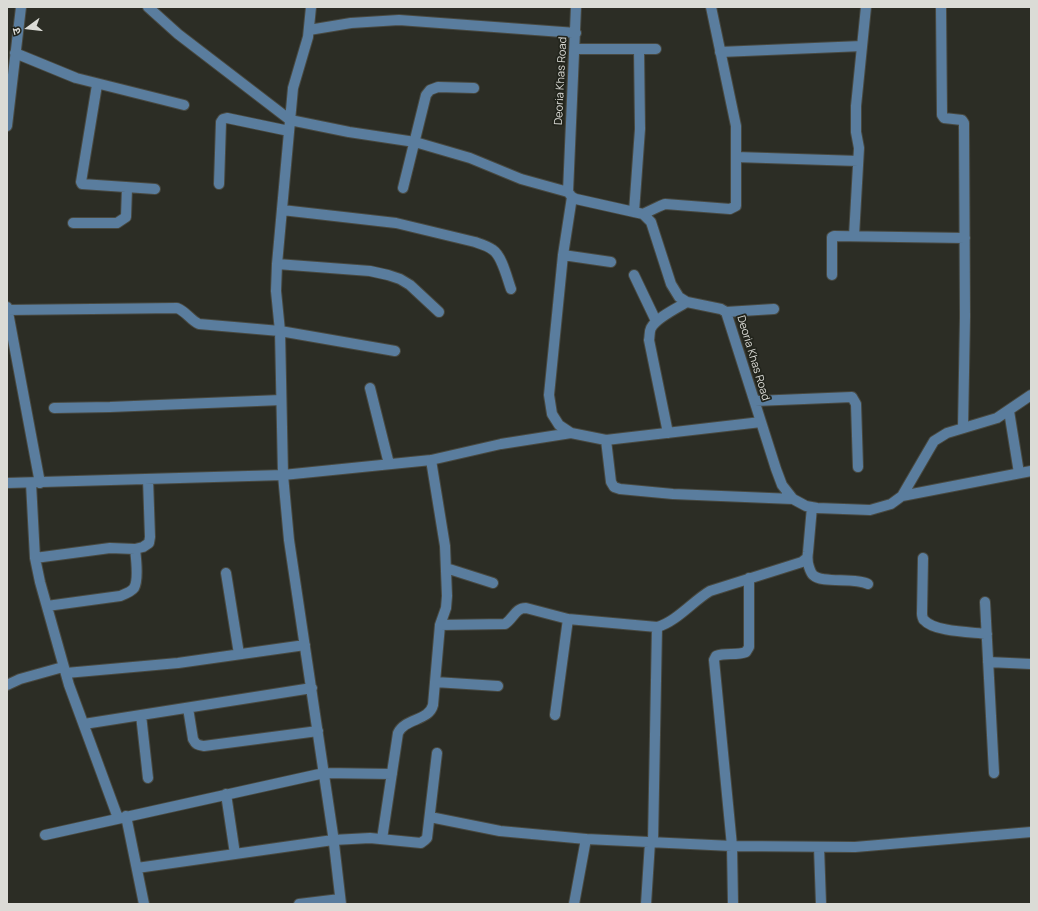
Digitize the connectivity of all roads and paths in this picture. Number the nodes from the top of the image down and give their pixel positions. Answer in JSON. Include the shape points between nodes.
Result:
{"nodes":[{"id":1,"x":21,"y":7,"type":"edge"},
{"id":2,"x":148,"y":7,"type":"edge"},
{"id":3,"x":311,"y":7,"type":"edge"},
{"id":4,"x":576,"y":7,"type":"edge"},
{"id":5,"x":711,"y":7,"type":"edge"},
{"id":6,"x":866,"y":7,"type":"edge"},
{"id":7,"x":941,"y":7,"type":"edge"},
{"id":8,"x":309,"y":30,"type":"junction"},
{"id":9,"x":576,"y":33,"type":"junction"},
{"id":10,"x":862,"y":46,"type":"junction"},
{"id":11,"x":575,"y":49,"type":"junction"},
{"id":12,"x":639,"y":49,"type":"junction"},
{"id":13,"x":656,"y":49,"type":"dead end"},
{"id":14,"x":720,"y":52,"type":"junction"},
{"id":15,"x":15,"y":53,"type":"junction"},
{"id":16,"x":97,"y":85,"type":"junction"},
{"id":17,"x":474,"y":88,"type":"dead end"},
{"id":18,"x":184,"y":105,"type":"dead end"},
{"id":19,"x":8,"y":109,"type":"edge"},
{"id":20,"x":290,"y":120,"type":"junction"},
{"id":21,"x":7,"y":126,"type":"edge"},
{"id":22,"x":289,"y":131,"type":"junction"},
{"id":23,"x":415,"y":142,"type":"junction"},
{"id":24,"x":736,"y":157,"type":"junction"},
{"id":25,"x":858,"y":161,"type":"junction"},
{"id":26,"x":219,"y":184,"type":"dead end"},
{"id":27,"x":127,"y":188,"type":"junction"},
{"id":28,"x":403,"y":188,"type":"dead end"},
{"id":29,"x":155,"y":189,"type":"dead end"},
{"id":30,"x":570,"y":194,"type":"junction"},
{"id":31,"x":282,"y":210,"type":"junction"},
{"id":32,"x":639,"y":213,"type":"junction"},
{"id":33,"x":73,"y":223,"type":"dead end"},
{"id":34,"x":854,"y":236,"type":"junction"},
{"id":35,"x":965,"y":238,"type":"junction"},
{"id":36,"x":563,"y":255,"type":"junction"},
{"id":37,"x":611,"y":262,"type":"dead end"},
{"id":38,"x":277,"y":264,"type":"junction"},
{"id":39,"x":634,"y":275,"type":"dead end"},
{"id":40,"x":832,"y":275,"type":"dead end"},
{"id":41,"x":510,"y":289,"type":"dead end"},
{"id":42,"x":686,"y":302,"type":"junction"},
{"id":43,"x":7,"y":309,"type":"edge"},
{"id":44,"x":774,"y":309,"type":"dead end"},
{"id":45,"x":438,"y":312,"type":"dead end"},
{"id":46,"x":726,"y":312,"type":"junction"},
{"id":47,"x":656,"y":321,"type":"junction"},
{"id":48,"x":280,"y":330,"type":"junction"},
{"id":49,"x":395,"y":351,"type":"dead end"},
{"id":50,"x":370,"y":388,"type":"dead end"},
{"id":51,"x":1031,"y":395,"type":"edge"},
{"id":52,"x":281,"y":400,"type":"junction"},
{"id":53,"x":755,"y":401,"type":"junction"},
{"id":54,"x":54,"y":408,"type":"dead end"},
{"id":55,"x":1009,"y":411,"type":"junction"},
{"id":56,"x":761,"y":422,"type":"junction"},
{"id":57,"x":963,"y":428,"type":"junction"},
{"id":58,"x":571,"y":433,"type":"junction"},
{"id":59,"x":668,"y":433,"type":"junction"},
{"id":60,"x":606,"y":440,"type":"junction"},
{"id":61,"x":431,"y":460,"type":"junction"},
{"id":62,"x":389,"y":464,"type":"junction"},
{"id":63,"x":858,"y":467,"type":"dead end"},
{"id":64,"x":1031,"y":471,"type":"edge"},
{"id":65,"x":1019,"y":472,"type":"junction"},
{"id":66,"x":284,"y":475,"type":"junction"},
{"id":67,"x":148,"y":479,"type":"junction"},
{"id":68,"x":7,"y":483,"type":"edge"},
{"id":69,"x":36,"y":483,"type":"junction"},
{"id":70,"x":902,"y":496,"type":"junction"},
{"id":71,"x":793,"y":499,"type":"junction"},
{"id":72,"x":812,"y":507,"type":"junction"},
{"id":73,"x":135,"y":549,"type":"junction"},
{"id":74,"x":35,"y":558,"type":"junction"},
{"id":75,"x":807,"y":558,"type":"junction"},
{"id":76,"x":923,"y":558,"type":"dead end"},
{"id":77,"x":446,"y":568,"type":"junction"},
{"id":78,"x":226,"y":573,"type":"dead end"},
{"id":79,"x":749,"y":578,"type":"junction"},
{"id":80,"x":493,"y":583,"type":"dead end"},
{"id":81,"x":868,"y":584,"type":"dead end"},
{"id":82,"x":985,"y":602,"type":"dead end"},
{"id":83,"x":47,"y":606,"type":"junction"},
{"id":84,"x":568,"y":619,"type":"junction"},
{"id":85,"x":440,"y":625,"type":"junction"},
{"id":86,"x":658,"y":627,"type":"junction"},
{"id":87,"x":987,"y":634,"type":"junction"},
{"id":88,"x":305,"y":645,"type":"junction"},
{"id":89,"x":239,"y":654,"type":"junction"},
{"id":90,"x":988,"y":662,"type":"junction"},
{"id":91,"x":1031,"y":664,"type":"edge"},
{"id":92,"x":65,"y":670,"type":"junction"},
{"id":93,"x":436,"y":682,"type":"junction"},
{"id":94,"x":7,"y":685,"type":"edge"},
{"id":95,"x":498,"y":686,"type":"dead end"},
{"id":96,"x":312,"y":688,"type":"junction"},
{"id":97,"x":188,"y":708,"type":"junction"},
{"id":98,"x":141,"y":715,"type":"junction"},
{"id":99,"x":555,"y":715,"type":"dead end"},
{"id":100,"x":84,"y":724,"type":"junction"},
{"id":101,"x":318,"y":731,"type":"junction"},
{"id":102,"x":437,"y":753,"type":"dead end"},
{"id":103,"x":324,"y":773,"type":"junction"},
{"id":104,"x":994,"y":773,"type":"dead end"},
{"id":105,"x":392,"y":774,"type":"junction"},
{"id":106,"x":148,"y":778,"type":"dead end"},
{"id":107,"x":226,"y":794,"type":"junction"},
{"id":108,"x":430,"y":816,"type":"junction"},
{"id":109,"x":122,"y":817,"type":"junction"},
{"id":110,"x":1031,"y":832,"type":"edge"},
{"id":111,"x":45,"y":835,"type":"dead end"},
{"id":112,"x":586,"y":839,"type":"junction"},
{"id":113,"x":333,"y":840,"type":"junction"},
{"id":114,"x":382,"y":840,"type":"junction"},
{"id":115,"x":651,"y":842,"type":"junction"},
{"id":116,"x":732,"y":846,"type":"junction"},
{"id":117,"x":819,"y":847,"type":"junction"},
{"id":118,"x":235,"y":854,"type":"junction"},
{"id":119,"x":137,"y":868,"type":"junction"},
{"id":120,"x":341,"y":901,"type":"edge"},
{"id":121,"x":144,"y":904,"type":"edge"},
{"id":122,"x":299,"y":904,"type":"edge"},
{"id":123,"x":574,"y":904,"type":"edge"},
{"id":124,"x":646,"y":904,"type":"edge"},
{"id":125,"x":733,"y":904,"type":"edge"},
{"id":126,"x":821,"y":904,"type":"edge"}],
"edges":[{"from":1,"to":15,"type":"street"},
{"from":2,"to":20,"type":"street","via":[[178,34]]},
{"from":3,"to":8,"type":"street"},
{"from":4,"to":9,"type":"street","name":"Deoria Khas Road"},
{"from":5,"to":14,"type":"street"},
{"from":6,"to":10,"type":"street"},
{"from":7,"to":35,"type":"street","via":[[942,115],[944,118],[962,120],[964,124]]},
{"from":8,"to":9,"type":"street","via":[[351,23],[399,20]]},
{"from":8,"to":20,"type":"street","via":[[293,88]]},
{"from":9,"to":11,"type":"street","name":"Deoria Khas Road"},
{"from":10,"to":14,"type":"street"},
{"from":10,"to":25,"type":"street","via":[[856,106]]},
{"from":11,"to":12,"type":"street"},
{"from":11,"to":30,"type":"street","name":"Deoria Khas Road"},
{"from":12,"to":13,"type":"street"},
{"from":12,"to":32,"type":"street"},
{"from":14,"to":24,"type":"street","via":[[736,126]]},
{"from":15,"to":16,"type":"street"},
{"from":15,"to":19,"type":"street"},
{"from":16,"to":18,"type":"street"},
{"from":16,"to":27,"type":"street","via":[[81,182],[83,185]]},
{"from":17,"to":23,"type":"street","via":[[438,87],[430,90],[426,95]]},
{"from":19,"to":21,"type":"street"},
{"from":20,"to":22,"type":"street"},
{"from":20,"to":23,"type":"street"},
{"from":22,"to":26,"type":"street","via":[[223,119]]},
{"from":22,"to":31,"type":"street"},
{"from":23,"to":28,"type":"street"},
{"from":23,"to":30,"type":"street","via":[[470,158],[521,179]]},
{"from":24,"to":25,"type":"street"},
{"from":24,"to":32,"type":"street","via":[[734,208],[665,204]]},
{"from":25,"to":34,"type":"street"},
{"from":27,"to":29,"type":"street"},
{"from":27,"to":33,"type":"street","via":[[126,217],[122,221]]},
{"from":30,"to":32,"type":"street","via":[[576,199]]},
{"from":30,"to":36,"type":"street","name":"Deoria Khas Road"},
{"from":31,"to":38,"type":"street"},
{"from":31,"to":41,"type":"street","via":[[396,223],[487,246],[498,256]]},
{"from":32,"to":42,"type":"street","via":[[651,222],[674,291]]},
{"from":34,"to":35,"type":"street"},
{"from":34,"to":40,"type":"street","via":[[832,237]]},
{"from":35,"to":57,"type":"street"},
{"from":36,"to":37,"type":"street"},
{"from":36,"to":58,"type":"street","name":"Deoria Khas Road","via":[[550,395],[552,414],[559,425]]},
{"from":38,"to":45,"type":"street","via":[[370,271],[388,275],[410,285]]},
{"from":38,"to":48,"type":"street","via":[[276,290]]},
{"from":39,"to":47,"type":"street"},
{"from":42,"to":46,"type":"street","name":"Deoria Khas Road"},
{"from":42,"to":47,"type":"street"},
{"from":43,"to":48,"type":"street","via":[[170,308],[183,310],[199,324]]},
{"from":43,"to":69,"type":"street"},
{"from":44,"to":46,"type":"street"},
{"from":46,"to":53,"type":"street","name":"Deoria Khas Road"},
{"from":47,"to":59,"type":"street","via":[[651,327],[650,340]]},
{"from":48,"to":49,"type":"street"},
{"from":48,"to":52,"type":"street"},
{"from":50,"to":62,"type":"street"},
{"from":51,"to":55,"type":"street"},
{"from":52,"to":54,"type":"street"},
{"from":52,"to":66,"type":"street"},
{"from":53,"to":56,"type":"street","name":"Deoria Khas Road"},
{"from":53,"to":63,"type":"street","via":[[852,397],[856,404]]},
{"from":55,"to":57,"type":"street","via":[[997,418]]},
{"from":55,"to":65,"type":"street"},
{"from":56,"to":59,"type":"street"},
{"from":56,"to":71,"type":"street","name":"Deoria Khas Road","via":[[782,485]]},
{"from":57,"to":70,"type":"street","via":[[934,440]]},
{"from":58,"to":60,"type":"street"},
{"from":58,"to":61,"type":"street","via":[[501,444]]},
{"from":59,"to":60,"type":"street"},
{"from":60,"to":71,"type":"street","via":[[611,482],[614,487],[620,489]]},
{"from":61,"to":62,"type":"street"},
{"from":61,"to":77,"type":"street","via":[[445,546]]},
{"from":62,"to":66,"type":"street"},
{"from":64,"to":65,"type":"street"},
{"from":65,"to":70,"type":"street"},
{"from":66,"to":67,"type":"street"},
{"from":66,"to":88,"type":"street","via":[[289,540]]},
{"from":67,"to":69,"type":"street"},
{"from":67,"to":73,"type":"street","via":[[149,543],[144,548]]},
{"from":68,"to":69,"type":"street"},
{"from":69,"to":74,"type":"street"},
{"from":70,"to":72,"type":"street","via":[[891,504],[870,510]]},
{"from":71,"to":72,"type":"street"},
{"from":72,"to":75,"type":"street"},
{"from":73,"to":74,"type":"street","via":[[110,548]]},
{"from":73,"to":83,"type":"street","via":[[137,581],[129,592],[120,596]]},
{"from":74,"to":83,"type":"street"},
{"from":75,"to":79,"type":"street","via":[[802,562]]},
{"from":75,"to":81,"type":"street","via":[[811,572],[821,579],[858,580]]},
{"from":76,"to":87,"type":"street","via":[[924,620],[933,626]]},
{"from":77,"to":80,"type":"street"},
{"from":77,"to":85,"type":"street","via":[[446,608]]},
{"from":78,"to":89,"type":"street"},
{"from":79,"to":86,"type":"street","via":[[710,591],[669,623]]},
{"from":79,"to":116,"type":"street","via":[[749,647],[741,654],[721,654],[714,660]]},
{"from":82,"to":87,"type":"street"},
{"from":83,"to":92,"type":"street"},
{"from":84,"to":85,"type":"street","via":[[520,608],[505,624]]},
{"from":84,"to":86,"type":"street"},
{"from":84,"to":99,"type":"street"},
{"from":85,"to":93,"type":"street"},
{"from":86,"to":115,"type":"street"},
{"from":87,"to":90,"type":"street"},
{"from":88,"to":89,"type":"street"},
{"from":88,"to":96,"type":"street"},
{"from":89,"to":92,"type":"street","via":[[178,662]]},
{"from":90,"to":91,"type":"street"},
{"from":90,"to":104,"type":"street"},
{"from":92,"to":94,"type":"street","via":[[20,679]]},
{"from":92,"to":100,"type":"street"},
{"from":93,"to":95,"type":"street"},
{"from":93,"to":105,"type":"street","via":[[432,711],[405,724],[398,732]]},
{"from":96,"to":97,"type":"street"},
{"from":96,"to":101,"type":"street"},
{"from":97,"to":98,"type":"street"},
{"from":97,"to":101,"type":"street","via":[[193,739],[199,746]]},
{"from":98,"to":100,"type":"street"},
{"from":98,"to":106,"type":"street"},
{"from":100,"to":109,"type":"street"},
{"from":101,"to":103,"type":"street"},
{"from":102,"to":108,"type":"street"},
{"from":103,"to":105,"type":"street"},
{"from":103,"to":107,"type":"street"},
{"from":103,"to":113,"type":"street"},
{"from":105,"to":114,"type":"street"},
{"from":107,"to":109,"type":"street"},
{"from":107,"to":118,"type":"street"},
{"from":108,"to":112,"type":"street","via":[[500,831]]},
{"from":108,"to":114,"type":"street","via":[[423,842]]},
{"from":109,"to":111,"type":"street"},
{"from":109,"to":119,"type":"street"},
{"from":110,"to":117,"type":"street","via":[[855,847]]},
{"from":112,"to":115,"type":"street"},
{"from":112,"to":123,"type":"street"},
{"from":113,"to":114,"type":"street"},
{"from":113,"to":118,"type":"street"},
{"from":113,"to":120,"type":"street"},
{"from":115,"to":116,"type":"street"},
{"from":115,"to":124,"type":"street"},
{"from":116,"to":117,"type":"street"},
{"from":116,"to":125,"type":"street"},
{"from":117,"to":126,"type":"street"},
{"from":118,"to":119,"type":"street"},
{"from":119,"to":121,"type":"street"},
{"from":120,"to":122,"type":"street"}]}
